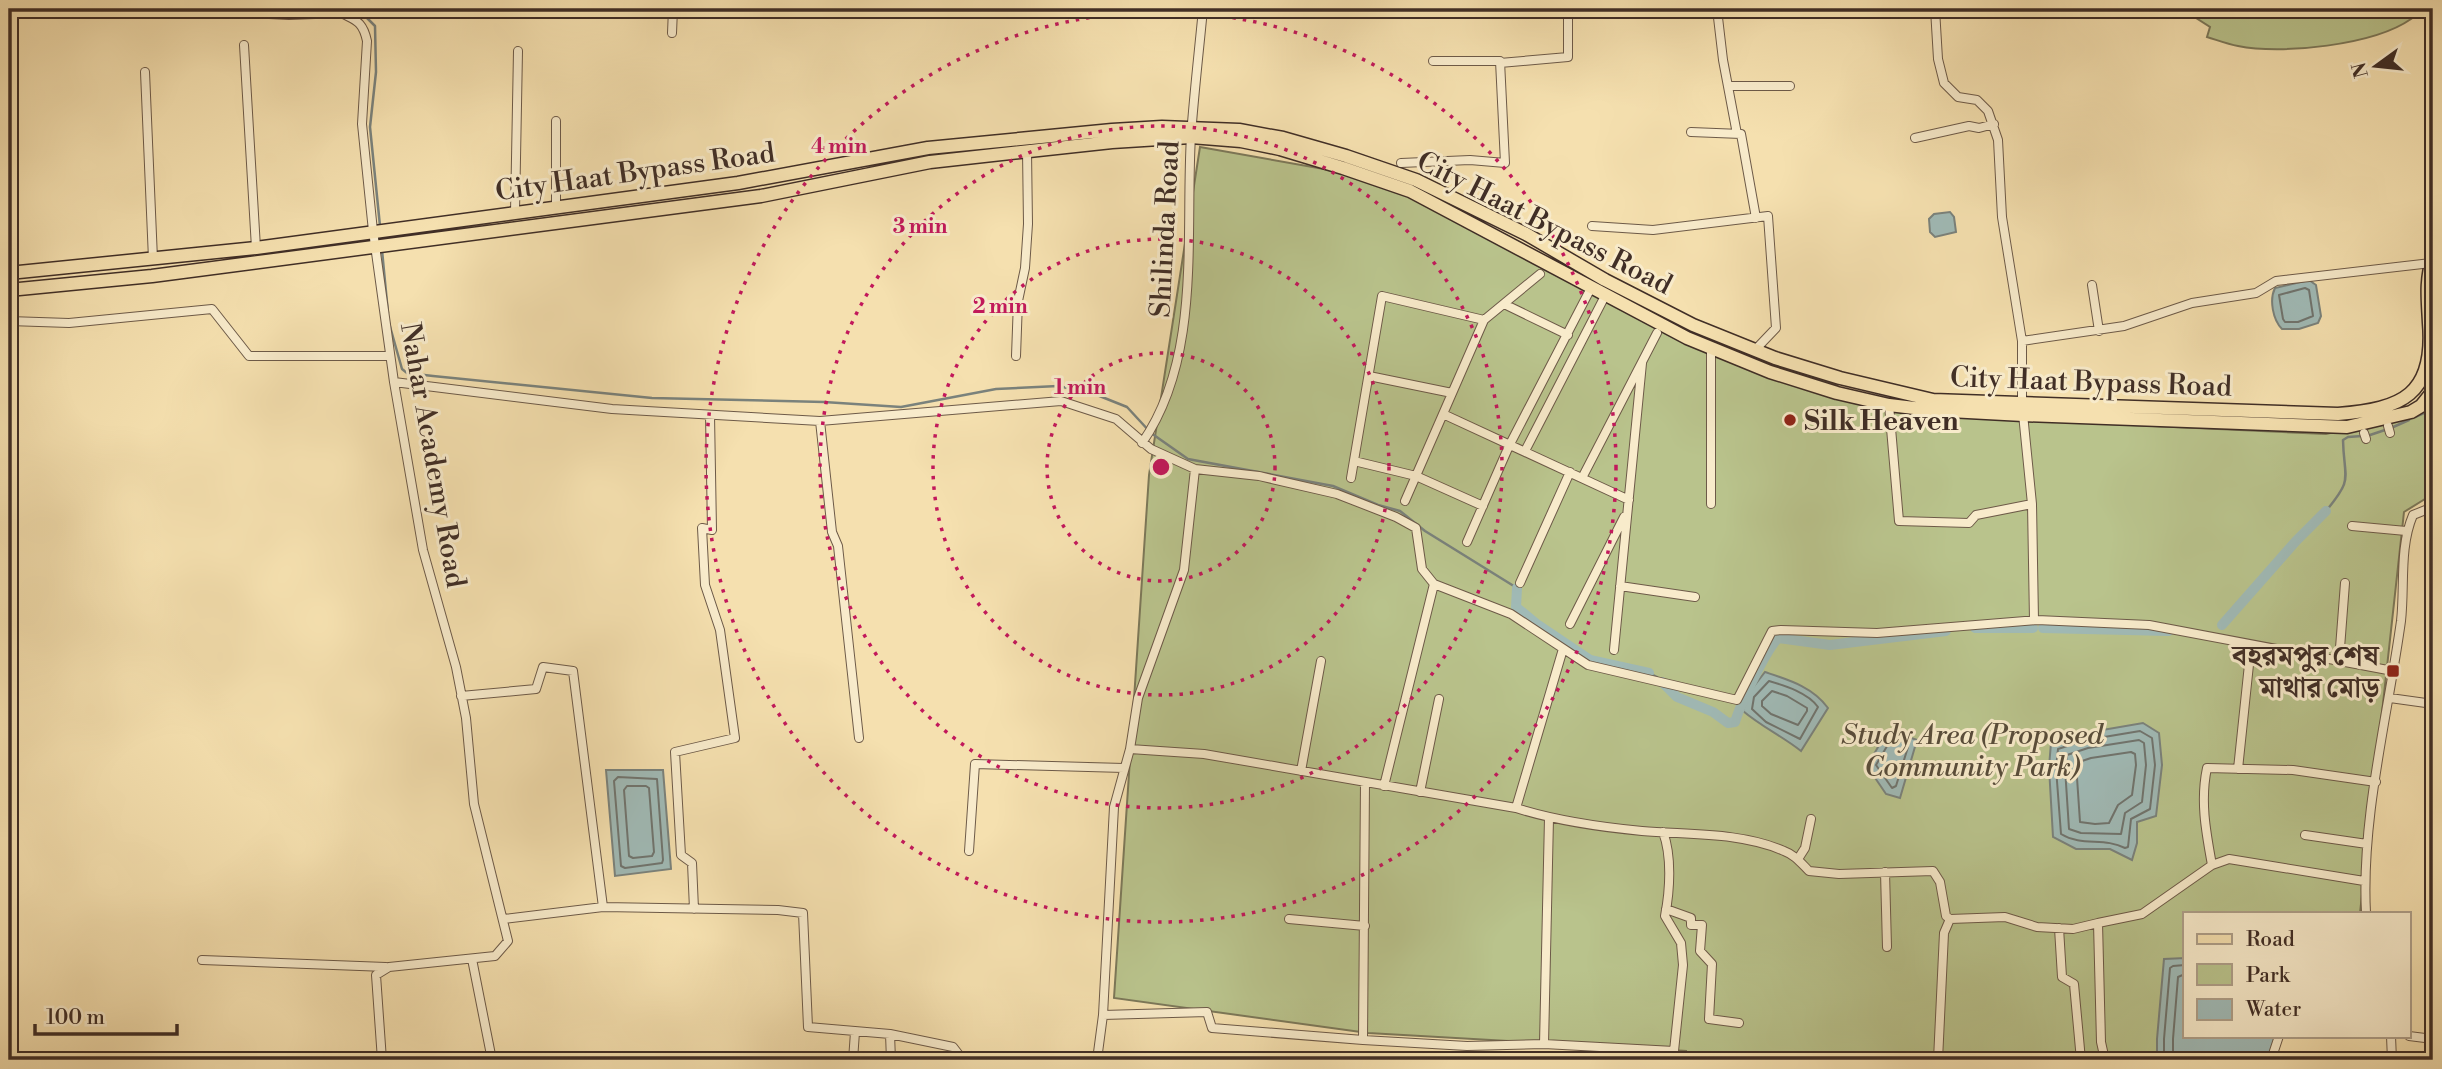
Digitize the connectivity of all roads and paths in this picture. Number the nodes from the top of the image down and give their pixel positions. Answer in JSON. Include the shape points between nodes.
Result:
{"nodes":[{"id":1,"x":147,"y":9,"type":"edge"},
{"id":2,"x":169,"y":9,"type":"edge"},
{"id":3,"x":673,"y":9,"type":"edge"},
{"id":4,"x":1203,"y":9,"type":"edge"},
{"id":5,"x":1568,"y":9,"type":"edge"},
{"id":6,"x":1717,"y":9,"type":"edge"},
{"id":7,"x":1935,"y":9,"type":"edge"},
{"id":8,"x":338,"y":11,"type":"edge"},
{"id":9,"x":9,"y":13,"type":"edge"},
{"id":10,"x":672,"y":33,"type":"dead end"},
{"id":11,"x":244,"y":45,"type":"dead end"},
{"id":12,"x":517,"y":51,"type":"dead end"},
{"id":13,"x":1433,"y":61,"type":"dead end"},
{"id":14,"x":1500,"y":63,"type":"junction"},
{"id":15,"x":145,"y":72,"type":"dead end"},
{"id":16,"x":1728,"y":86,"type":"junction"},
{"id":17,"x":1790,"y":86,"type":"dead end"},
{"id":18,"x":556,"y":121,"type":"dead end"},
{"id":19,"x":1994,"y":124,"type":"junction"},
{"id":20,"x":1191,"y":132,"type":"junction"},
{"id":21,"x":1690,"y":132,"type":"dead end"},
{"id":22,"x":1737,"y":134,"type":"junction"},
{"id":23,"x":1915,"y":138,"type":"dead end"},
{"id":24,"x":1027,"y":151,"type":"junction"},
{"id":25,"x":1401,"y":163,"type":"dead end"},
{"id":26,"x":556,"y":207,"type":"junction"},
{"id":27,"x":515,"y":212,"type":"junction"},
{"id":28,"x":1756,"y":218,"type":"junction"},
{"id":29,"x":1592,"y":226,"type":"dead end"},
{"id":30,"x":373,"y":231,"type":"junction"},
{"id":31,"x":376,"y":246,"type":"junction"},
{"id":32,"x":256,"y":248,"type":"junction"},
{"id":33,"x":153,"y":259,"type":"junction"},
{"id":34,"x":2432,"y":261,"type":"edge"},
{"id":35,"x":9,"y":273,"type":"edge"},
{"id":36,"x":1540,"y":274,"type":"dead end"},
{"id":37,"x":2092,"y":285,"type":"dead end"},
{"id":38,"x":1592,"y":286,"type":"junction"},
{"id":39,"x":9,"y":290,"type":"edge"},
{"id":40,"x":1606,"y":294,"type":"junction"},
{"id":41,"x":1504,"y":304,"type":"junction"},
{"id":42,"x":1484,"y":320,"type":"junction"},
{"id":43,"x":9,"y":321,"type":"edge"},
{"id":44,"x":2099,"y":331,"type":"junction"},
{"id":45,"x":1657,"y":334,"type":"dead end"},
{"id":46,"x":1568,"y":335,"type":"junction"},
{"id":47,"x":2022,"y":341,"type":"junction"},
{"id":48,"x":1711,"y":347,"type":"junction"},
{"id":49,"x":1755,"y":350,"type":"junction"},
{"id":50,"x":2431,"y":352,"type":"edge"},
{"id":51,"x":390,"y":356,"type":"junction"},
{"id":52,"x":1016,"y":356,"type":"dead end"},
{"id":53,"x":1642,"y":363,"type":"junction"},
{"id":54,"x":1369,"y":376,"type":"junction"},
{"id":55,"x":394,"y":382,"type":"junction"},
{"id":56,"x":2433,"y":391,"type":"edge"},
{"id":57,"x":1452,"y":393,"type":"junction"},
{"id":58,"x":1889,"y":405,"type":"junction"},
{"id":59,"x":2022,"y":409,"type":"junction"},
{"id":60,"x":1443,"y":414,"type":"junction"},
{"id":61,"x":710,"y":415,"type":"junction"},
{"id":62,"x":820,"y":421,"type":"junction"},
{"id":63,"x":1144,"y":441,"type":"junction"},
{"id":64,"x":1510,"y":444,"type":"junction"},
{"id":65,"x":1525,"y":452,"type":"junction"},
{"id":66,"x":1354,"y":461,"type":"junction"},
{"id":67,"x":1195,"y":469,"type":"junction"},
{"id":68,"x":1570,"y":472,"type":"junction"},
{"id":69,"x":1416,"y":476,"type":"junction"},
{"id":70,"x":1351,"y":478,"type":"dead end"},
{"id":71,"x":1582,"y":478,"type":"junction"},
{"id":72,"x":1629,"y":500,"type":"junction"},
{"id":73,"x":1405,"y":501,"type":"dead end"},
{"id":74,"x":1710,"y":504,"type":"dead end"},
{"id":75,"x":2032,"y":504,"type":"junction"},
{"id":76,"x":1483,"y":506,"type":"junction"},
{"id":77,"x":2433,"y":507,"type":"edge"},
{"id":78,"x":1627,"y":511,"type":"junction"},
{"id":79,"x":2352,"y":526,"type":"dead end"},
{"id":80,"x":2406,"y":531,"type":"junction"},
{"id":81,"x":1467,"y":542,"type":"dead end"},
{"id":82,"x":1520,"y":583,"type":"dead end"},
{"id":83,"x":2345,"y":583,"type":"dead end"},
{"id":84,"x":1434,"y":584,"type":"junction"},
{"id":85,"x":1620,"y":586,"type":"junction"},
{"id":86,"x":1695,"y":597,"type":"dead end"},
{"id":87,"x":2034,"y":621,"type":"junction"},
{"id":88,"x":1570,"y":624,"type":"dead end"},
{"id":89,"x":1563,"y":649,"type":"junction"},
{"id":90,"x":1614,"y":650,"type":"dead end"},
{"id":91,"x":2250,"y":655,"type":"dead end"},
{"id":92,"x":1321,"y":661,"type":"dead end"},
{"id":93,"x":2339,"y":661,"type":"junction"},
{"id":94,"x":2393,"y":671,"type":"junction"},
{"id":95,"x":461,"y":696,"type":"junction"},
{"id":96,"x":2390,"y":698,"type":"junction"},
{"id":97,"x":1439,"y":699,"type":"dead end"},
{"id":98,"x":2433,"y":704,"type":"edge"},
{"id":99,"x":859,"y":738,"type":"dead end"},
{"id":100,"x":1130,"y":749,"type":"junction"},
{"id":101,"x":1124,"y":768,"type":"junction"},
{"id":102,"x":2238,"y":768,"type":"junction"},
{"id":103,"x":1301,"y":771,"type":"junction"},
{"id":104,"x":1364,"y":782,"type":"junction"},
{"id":105,"x":2376,"y":782,"type":"junction"},
{"id":106,"x":1384,"y":786,"type":"junction"},
{"id":107,"x":1420,"y":792,"type":"junction"},
{"id":108,"x":1516,"y":808,"type":"junction"},
{"id":109,"x":1549,"y":818,"type":"junction"},
{"id":110,"x":1811,"y":818,"type":"dead end"},
{"id":111,"x":1663,"y":832,"type":"junction"},
{"id":112,"x":2305,"y":835,"type":"dead end"},
{"id":113,"x":2367,"y":844,"type":"junction"},
{"id":114,"x":969,"y":851,"type":"dead end"},
{"id":115,"x":1798,"y":859,"type":"junction"},
{"id":116,"x":2212,"y":865,"type":"junction"},
{"id":117,"x":1885,"y":872,"type":"junction"},
{"id":118,"x":2364,"y":881,"type":"junction"},
{"id":119,"x":603,"y":907,"type":"junction"},
{"id":120,"x":694,"y":909,"type":"junction"},
{"id":121,"x":1666,"y":909,"type":"junction"},
{"id":122,"x":2366,"y":912,"type":"edge"},
{"id":123,"x":504,"y":919,"type":"junction"},
{"id":124,"x":1289,"y":919,"type":"dead end"},
{"id":125,"x":1950,"y":919,"type":"junction"},
{"id":126,"x":2098,"y":923,"type":"junction"},
{"id":127,"x":1365,"y":926,"type":"junction"},
{"id":128,"x":2059,"y":928,"type":"junction"},
{"id":129,"x":1887,"y":947,"type":"dead end"},
{"id":130,"x":472,"y":959,"type":"junction"},
{"id":131,"x":202,"y":960,"type":"dead end"},
{"id":132,"x":389,"y":967,"type":"junction"},
{"id":133,"x":1103,"y":1015,"type":"junction"},
{"id":134,"x":1739,"y":1023,"type":"dead end"},
{"id":135,"x":855,"y":1032,"type":"junction"},
{"id":136,"x":890,"y":1034,"type":"junction"},
{"id":137,"x":2410,"y":1036,"type":"edge"},
{"id":138,"x":2278,"y":1038,"type":"edge"},
{"id":139,"x":2391,"y":1038,"type":"edge"},
{"id":140,"x":2433,"y":1039,"type":"edge"},
{"id":141,"x":1363,"y":1040,"type":"junction"},
{"id":142,"x":1544,"y":1044,"type":"junction"},
{"id":143,"x":1675,"y":1056,"type":"edge"},
{"id":144,"x":1863,"y":1058,"type":"dead end"},
{"id":145,"x":382,"y":1060,"type":"edge"},
{"id":146,"x":492,"y":1060,"type":"edge"},
{"id":147,"x":853,"y":1060,"type":"edge"},
{"id":148,"x":891,"y":1060,"type":"edge"},
{"id":149,"x":963,"y":1060,"type":"edge"},
{"id":150,"x":1097,"y":1060,"type":"edge"},
{"id":151,"x":1919,"y":1060,"type":"edge"},
{"id":152,"x":1938,"y":1060,"type":"edge"},
{"id":153,"x":2081,"y":1060,"type":"edge"},
{"id":154,"x":2105,"y":1060,"type":"edge"},
{"id":155,"x":2271,"y":1060,"type":"edge"},
{"id":156,"x":2392,"y":1060,"type":"edge"}],
"edges":[{"from":1,"to":9,"type":"street"},
{"from":2,"to":8,"type":"street","via":[[289,15]]},
{"from":3,"to":10,"type":"street"},
{"from":4,"to":20,"type":"street","name":"Shilinda Road"},
{"from":5,"to":14,"type":"street","via":[[1568,57]]},
{"from":6,"to":16,"type":"street"},
{"from":7,"to":19,"type":"street","via":[[1944,83],[1958,97],[1977,100]]},
{"from":8,"to":30,"type":"street","name":"Nahar Academy Road","via":[[357,20],[369,41],[362,124]]},
{"from":11,"to":32,"type":"street"},
{"from":12,"to":27,"type":"street"},
{"from":13,"to":14,"type":"street"},
{"from":14,"to":25,"type":"street","via":[[1505,163]]},
{"from":15,"to":33,"type":"street"},
{"from":16,"to":17,"type":"street"},
{"from":16,"to":22,"type":"street"},
{"from":18,"to":26,"type":"street"},
{"from":19,"to":23,"type":"street"},
{"from":19,"to":47,"type":"street","via":[[2002,217]]},
{"from":20,"to":24,"type":"main road","name":"City Haat Bypass Road"},
{"from":20,"to":26,"type":"main road","name":"City Haat Bypass Road","via":[[1112,130],[928,148],[737,183]]},
{"from":20,"to":38,"type":"main road","name":"City Haat Bypass Road","via":[[1280,149],[1410,191]]},
{"from":20,"to":49,"type":"main road","name":"City Haat Bypass Road","via":[[1239,130],[1283,138],[1416,180],[1693,325]]},
{"from":20,"to":63,"type":"street","name":"Shilinda Road","via":[[1190,277],[1181,339],[1167,396]]},
{"from":21,"to":22,"type":"street"},
{"from":22,"to":28,"type":"street","via":[[1741,134],[1747,158]]},
{"from":24,"to":31,"type":"main road","name":"City Haat Bypass Road","via":[[930,162],[761,196]]},
{"from":24,"to":52,"type":"street","via":[[1028,224]]},
{"from":26,"to":27,"type":"main road","name":"City Haat Bypass Road"},
{"from":27,"to":30,"type":"main road","name":"City Haat Bypass Road"},
{"from":28,"to":29,"type":"street","via":[[1653,230]]},
{"from":28,"to":49,"type":"street","via":[[1768,216],[1770,226],[1776,328]]},
{"from":30,"to":31,"type":"street","name":"Nahar Academy Road"},
{"from":30,"to":32,"type":"main road","name":"City Haat Bypass Road"},
{"from":31,"to":39,"type":"main road","name":"City Haat Bypass Road"},
{"from":31,"to":51,"type":"street","name":"Nahar Academy Road"},
{"from":32,"to":33,"type":"main road","name":"City Haat Bypass Road"},
{"from":33,"to":35,"type":"main road","name":"City Haat Bypass Road"},
{"from":34,"to":44,"type":"street","via":[[2276,281],[2256,293],[2192,303]]},
{"from":34,"to":50,"type":"main road","name":"City Haat Bypass Road","via":[[2428,281]]},
{"from":36,"to":41,"type":"street"},
{"from":37,"to":44,"type":"street"},
{"from":38,"to":40,"type":"main road","name":"City Haat Bypass Road"},
{"from":38,"to":46,"type":"street"},
{"from":40,"to":48,"type":"main road","name":"City Haat Bypass Road"},
{"from":40,"to":65,"type":"street"},
{"from":41,"to":42,"type":"street"},
{"from":41,"to":46,"type":"street"},
{"from":42,"to":54,"type":"street","via":[[1382,296]]},
{"from":42,"to":57,"type":"street"},
{"from":43,"to":51,"type":"street","via":[[69,323],[212,309],[249,356]]},
{"from":44,"to":47,"type":"street"},
{"from":45,"to":53,"type":"street"},
{"from":46,"to":64,"type":"street"},
{"from":47,"to":59,"type":"street"},
{"from":48,"to":58,"type":"main road","name":"City Haat Bypass Road","via":[[1770,372]]},
{"from":48,"to":74,"type":"street"},
{"from":49,"to":59,"type":"main road","name":"City Haat Bypass Road","via":[[1887,391]]},
{"from":50,"to":59,"type":"main road","name":"City Haat Bypass Road","via":[[2416,390],[2398,404],[2369,412]]},
{"from":51,"to":55,"type":"street","name":"Nahar Academy Road"},
{"from":53,"to":71,"type":"street"},
{"from":53,"to":72,"type":"street"},
{"from":54,"to":57,"type":"street"},
{"from":54,"to":66,"type":"street"},
{"from":55,"to":61,"type":"street","via":[[612,409]]},
{"from":55,"to":95,"type":"street","name":"Nahar Academy Road","via":[[423,550]]},
{"from":56,"to":59,"type":"main road","name":"City Haat Bypass Road","via":[[2411,412],[2347,427]]},
{"from":57,"to":60,"type":"street"},
{"from":58,"to":59,"type":"main road","name":"City Haat Bypass Road","via":[[1931,410]]},
{"from":58,"to":75,"type":"street","via":[[1899,522],[1969,523],[1976,515]]},
{"from":59,"to":75,"type":"street"},
{"from":60,"to":64,"type":"street"},
{"from":60,"to":69,"type":"street"},
{"from":61,"to":62,"type":"street"},
{"from":61,"to":120,"type":"street","via":[[712,530],[702,528],[702,554],[705,585],[720,630],[734,738],[675,752],[681,855],[692,863]]},
{"from":62,"to":63,"type":"street","via":[[1061,401],[1116,419]]},
{"from":62,"to":99,"type":"street"},
{"from":63,"to":67,"type":"street"},
{"from":64,"to":65,"type":"street"},
{"from":64,"to":76,"type":"street"},
{"from":65,"to":68,"type":"street"},
{"from":66,"to":69,"type":"street"},
{"from":66,"to":70,"type":"street"},
{"from":67,"to":84,"type":"street","via":[[1259,475],[1337,494],[1396,517],[1416,528],[1422,569]]},
{"from":67,"to":100,"type":"street","via":[[1184,570],[1138,698]]},
{"from":68,"to":71,"type":"street"},
{"from":68,"to":82,"type":"street"},
{"from":69,"to":73,"type":"street"},
{"from":69,"to":76,"type":"street"},
{"from":71,"to":72,"type":"street"},
{"from":72,"to":78,"type":"street"},
{"from":75,"to":87,"type":"street"},
{"from":76,"to":81,"type":"street"},
{"from":77,"to":80,"type":"street","via":[[2413,515]]},
{"from":78,"to":85,"type":"street"},
{"from":78,"to":88,"type":"street"},
{"from":79,"to":80,"type":"street"},
{"from":80,"to":94,"type":"street"},
{"from":83,"to":93,"type":"street"},
{"from":84,"to":89,"type":"street","via":[[1511,614]]},
{"from":84,"to":106,"type":"street"},
{"from":85,"to":86,"type":"street"},
{"from":85,"to":90,"type":"street"},
{"from":87,"to":89,"type":"street","via":[[1877,634],[1772,631],[1737,700],[1588,665]]},
{"from":87,"to":93,"type":"street","via":[[2149,625]]},
{"from":89,"to":108,"type":"street"},
{"from":91,"to":102,"type":"street"},
{"from":92,"to":103,"type":"street"},
{"from":93,"to":94,"type":"street"},
{"from":94,"to":96,"type":"street"},
{"from":95,"to":119,"type":"street","via":[[536,689],[543,667],[573,671]]},
{"from":95,"to":123,"type":"street","name":"Nahar Academy Road","via":[[474,804]]},
{"from":96,"to":98,"type":"street"},
{"from":96,"to":105,"type":"street"},
{"from":97,"to":107,"type":"street"},
{"from":100,"to":101,"type":"street"},
{"from":100,"to":103,"type":"street","via":[[1204,754]]},
{"from":101,"to":114,"type":"street","via":[[975,764]]},
{"from":101,"to":133,"type":"street","via":[[1114,807]]},
{"from":102,"to":105,"type":"street"},
{"from":102,"to":116,"type":"street","via":[[2207,768],[2202,791]]},
{"from":103,"to":104,"type":"street"},
{"from":104,"to":106,"type":"street"},
{"from":104,"to":127,"type":"street"},
{"from":105,"to":113,"type":"street"},
{"from":106,"to":107,"type":"street"},
{"from":107,"to":108,"type":"street"},
{"from":108,"to":109,"type":"street"},
{"from":109,"to":111,"type":"street"},
{"from":109,"to":142,"type":"street"},
{"from":110,"to":115,"type":"street"},
{"from":111,"to":115,"type":"street","via":[[1748,841]]},
{"from":111,"to":121,"type":"street","via":[[1669,849]]},
{"from":112,"to":113,"type":"street"},
{"from":113,"to":118,"type":"street"},
{"from":115,"to":117,"type":"street","via":[[1809,871]]},
{"from":116,"to":118,"type":"street","via":[[2244,860]]},
{"from":116,"to":126,"type":"street","via":[[2142,914]]},
{"from":117,"to":125,"type":"street","via":[[1933,870]]},
{"from":117,"to":129,"type":"street"},
{"from":118,"to":122,"type":"street"},
{"from":119,"to":120,"type":"street"},
{"from":119,"to":123,"type":"street"},
{"from":120,"to":135,"type":"street","via":[[803,913],[808,1027]]},
{"from":121,"to":134,"type":"street","via":[[1691,918],[1690,925],[1702,925],[1700,951],[1712,964],[1709,1019]]},
{"from":121,"to":143,"type":"street","via":[[1665,916],[1681,943],[1684,965]]},
{"from":123,"to":130,"type":"street","via":[[508,941],[495,956]]},
{"from":124,"to":127,"type":"street"},
{"from":125,"to":128,"type":"street","via":[[2005,917]]},
{"from":125,"to":152,"type":"street","via":[[1944,933]]},
{"from":126,"to":128,"type":"street"},
{"from":126,"to":154,"type":"street"},
{"from":127,"to":141,"type":"street"},
{"from":128,"to":153,"type":"street","via":[[2062,976],[2074,984]]},
{"from":130,"to":132,"type":"street"},
{"from":130,"to":146,"type":"street"},
{"from":131,"to":132,"type":"street"},
{"from":132,"to":145,"type":"street","via":[[376,975]]},
{"from":133,"to":141,"type":"street","via":[[1207,1012],[1212,1028]]},
{"from":133,"to":150,"type":"street"},
{"from":135,"to":136,"type":"street"},
{"from":135,"to":147,"type":"street"},
{"from":136,"to":148,"type":"street"},
{"from":136,"to":149,"type":"street","via":[[953,1047]]},
{"from":137,"to":140,"type":"street"},
{"from":138,"to":155,"type":"street"},
{"from":139,"to":156,"type":"street"},
{"from":141,"to":142,"type":"street","via":[[1467,1046]]},
{"from":142,"to":143,"type":"street"},
{"from":144,"to":151,"type":"street"}]}
